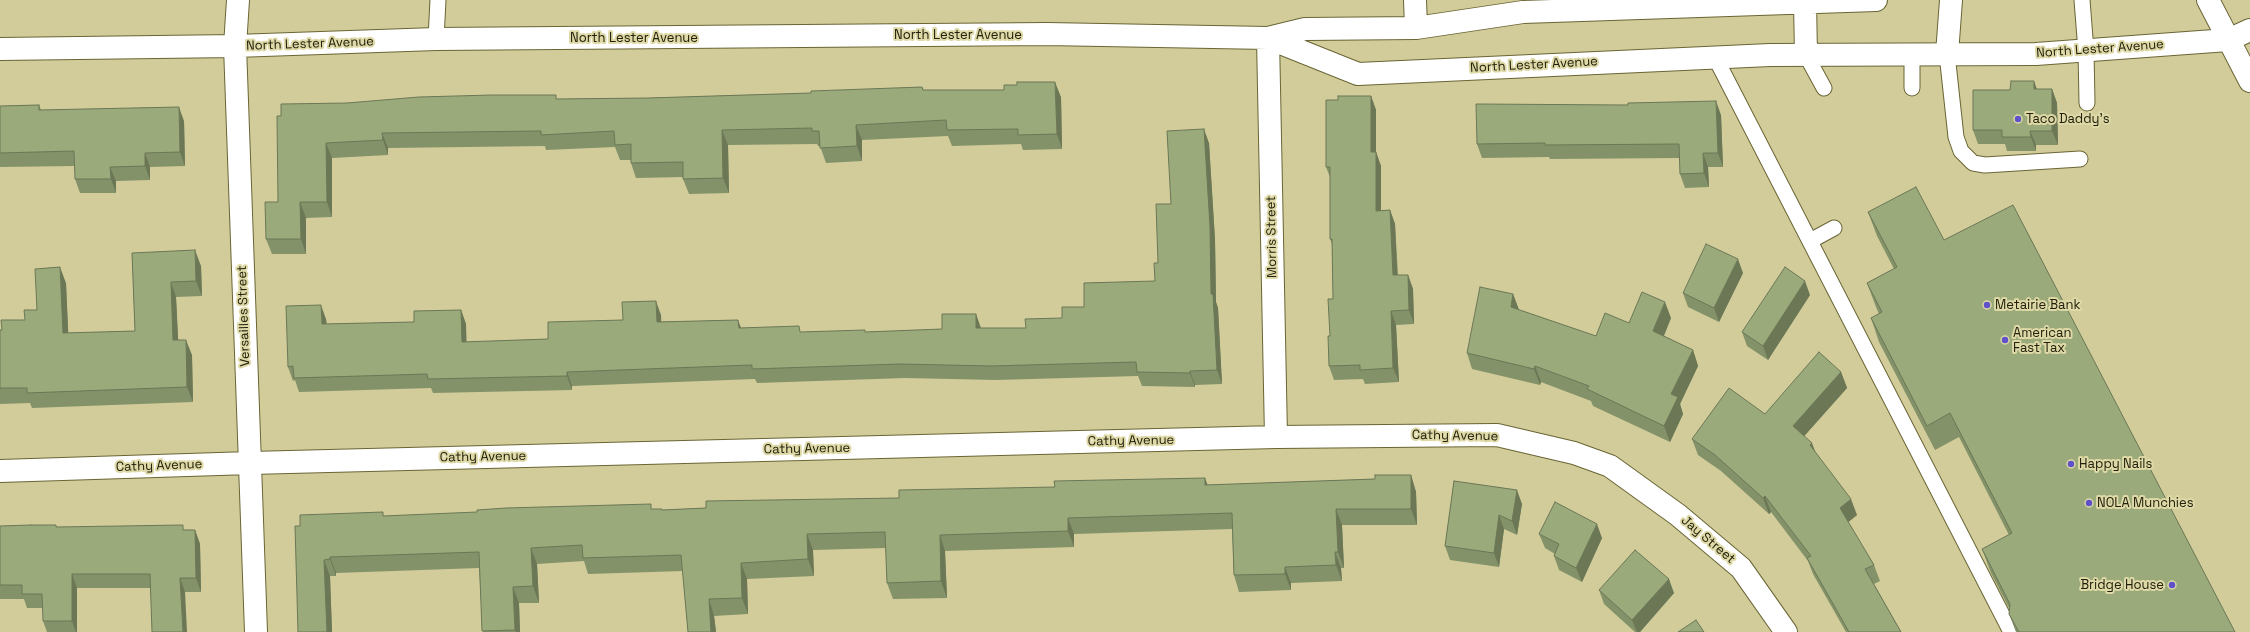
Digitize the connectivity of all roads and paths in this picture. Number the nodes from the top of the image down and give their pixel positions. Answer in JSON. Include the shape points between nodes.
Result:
{"nodes":[{"id":1,"x":238,"y":0,"type":"edge"},
{"id":2,"x":438,"y":0,"type":"edge"},
{"id":3,"x":1415,"y":0,"type":"edge"},
{"id":4,"x":1876,"y":0,"type":"edge"},
{"id":5,"x":1950,"y":0,"type":"edge"},
{"id":6,"x":2082,"y":0,"type":"edge"},
{"id":7,"x":2208,"y":0,"type":"edge"},
{"id":8,"x":1759,"y":2,"type":"edge"},
{"id":9,"x":1805,"y":2,"type":"junction"},
{"id":10,"x":1524,"y":6,"type":"edge"},
{"id":11,"x":1416,"y":28,"type":"junction"},
{"id":12,"x":2250,"y":30,"type":"edge"},
{"id":13,"x":1268,"y":38,"type":"junction"},
{"id":14,"x":436,"y":39,"type":"junction"},
{"id":15,"x":2228,"y":40,"type":"junction"},
{"id":16,"x":235,"y":46,"type":"junction"},
{"id":17,"x":0,"y":49,"type":"edge"},
{"id":18,"x":2086,"y":51,"type":"junction"},
{"id":19,"x":1912,"y":54,"type":"junction"},
{"id":20,"x":1948,"y":54,"type":"junction"},
{"id":21,"x":1806,"y":55,"type":"junction"},
{"id":22,"x":1715,"y":57,"type":"junction"},
{"id":23,"x":2250,"y":81,"type":"edge"},
{"id":24,"x":1824,"y":88,"type":"dead end"},
{"id":25,"x":1912,"y":88,"type":"dead end"},
{"id":26,"x":2087,"y":103,"type":"dead end"},
{"id":27,"x":2080,"y":159,"type":"dead end"},
{"id":28,"x":1834,"y":228,"type":"dead end"},
{"id":29,"x":1810,"y":241,"type":"junction"},
{"id":30,"x":1276,"y":437,"type":"junction"},
{"id":31,"x":250,"y":463,"type":"junction"},
{"id":32,"x":1610,"y":466,"type":"joint"},
{"id":33,"x":0,"y":471,"type":"edge"},
{"id":34,"x":256,"y":632,"type":"edge"},
{"id":35,"x":1786,"y":632,"type":"edge"},
{"id":36,"x":2011,"y":632,"type":"edge"}],
"edges":[{"from":1,"to":16,"type":"main road","name":"Versailles Street"},
{"from":2,"to":14,"type":"lane"},
{"from":3,"to":11,"type":"main road"},
{"from":4,"to":9,"type":"main road","name":"North Lester Avenue"},
{"from":5,"to":20,"type":"main road"},
{"from":6,"to":18,"type":"lane"},
{"from":7,"to":15,"type":"main road"},
{"from":8,"to":9,"type":"main road","name":"North Lester Avenue"},
{"from":8,"to":10,"type":"main road","name":"North Lester Avenue"},
{"from":9,"to":21,"type":"main road"},
{"from":10,"to":11,"type":"main road","name":"North Lester Avenue"},
{"from":11,"to":13,"type":"main road","name":"North Lester Avenue","via":[[1304,29]]},
{"from":12,"to":15,"type":"main road","name":"North Lester Avenue"},
{"from":13,"to":14,"type":"main road","name":"North Lester Avenue","via":[[1047,34]]},
{"from":13,"to":22,"type":"main road","name":"North Lester Avenue","via":[[1358,74]]},
{"from":13,"to":30,"type":"main road","name":"Morris Street"},
{"from":14,"to":16,"type":"main road","name":"North Lester Avenue"},
{"from":15,"to":18,"type":"main road","name":"North Lester Avenue"},
{"from":15,"to":23,"type":"main road"},
{"from":16,"to":17,"type":"main road","name":"North Lester Avenue"},
{"from":16,"to":31,"type":"main road","name":"Versailles Street"},
{"from":18,"to":20,"type":"main road","name":"North Lester Avenue"},
{"from":18,"to":26,"type":"lane"},
{"from":19,"to":20,"type":"main road","name":"North Lester Avenue"},
{"from":19,"to":21,"type":"main road","name":"North Lester Avenue"},
{"from":19,"to":25,"type":"lane"},
{"from":20,"to":27,"type":"lane","via":[[1956,137],[1961,151],[1973,163],[1985,165]]},
{"from":21,"to":22,"type":"main road","name":"North Lester Avenue"},
{"from":21,"to":24,"type":"lane"},
{"from":22,"to":29,"type":"lane"},
{"from":28,"to":29,"type":"lane"},
{"from":29,"to":36,"type":"lane"},
{"from":30,"to":31,"type":"main road","name":"Cathy Avenue"},
{"from":30,"to":32,"type":"main road","name":"Cathy Avenue","via":[[1497,435],[1574,453]]},
{"from":31,"to":33,"type":"main road","name":"Cathy Avenue"},
{"from":31,"to":34,"type":"main road","name":"Versailles Street"},
{"from":32,"to":35,"type":"main road","name":"Jay Street","via":[[1678,515],[1741,568]]}]}
